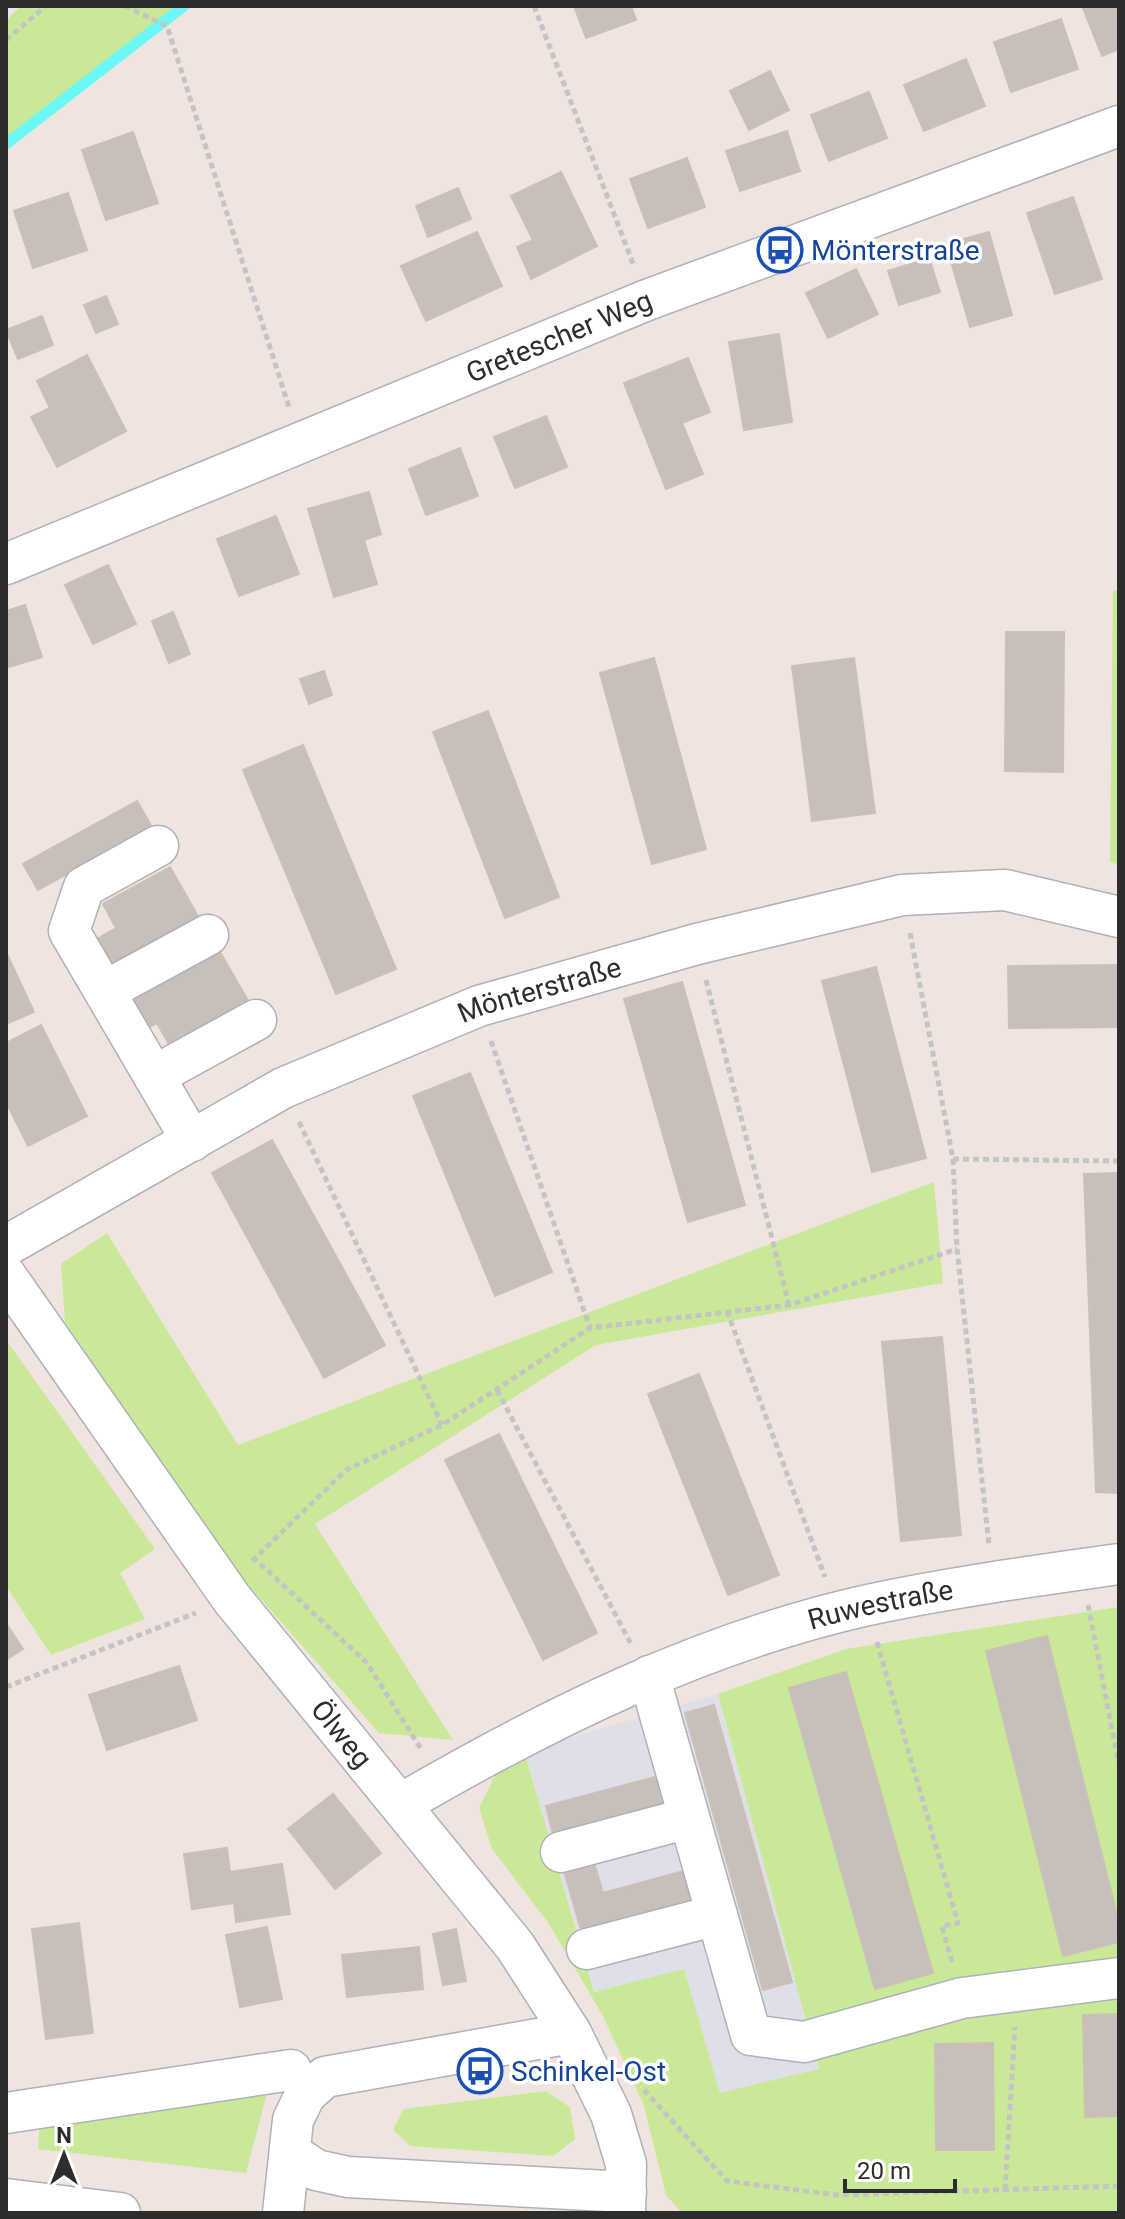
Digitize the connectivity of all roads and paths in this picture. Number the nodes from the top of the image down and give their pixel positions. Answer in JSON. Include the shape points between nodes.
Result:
{"nodes":[{"id":1,"x":46,"y":6,"type":"edge"},
{"id":2,"x":125,"y":6,"type":"edge"},
{"id":3,"x":534,"y":6,"type":"edge"},
{"id":4,"x":6,"y":40,"type":"edge"},
{"id":5,"x":1119,"y":126,"type":"edge"},
{"id":6,"x":647,"y":300,"type":"junction"},
{"id":7,"x":301,"y":442,"type":"junction"},
{"id":8,"x":6,"y":564,"type":"edge"},
{"id":9,"x":158,"y":846,"type":"dead end"},
{"id":10,"x":902,"y":895,"type":"junction"},
{"id":11,"x":1119,"y":917,"type":"edge"},
{"id":12,"x":208,"y":935,"type":"dead end"},
{"id":13,"x":697,"y":944,"type":"junction"},
{"id":14,"x":105,"y":991,"type":"junction"},
{"id":15,"x":479,"y":1006,"type":"junction"},
{"id":16,"x":256,"y":1020,"type":"dead end"},
{"id":17,"x":154,"y":1076,"type":"junction"},
{"id":18,"x":283,"y":1088,"type":"junction"},
{"id":19,"x":192,"y":1141,"type":"junction"},
{"id":20,"x":953,"y":1159,"type":"junction"},
{"id":21,"x":1119,"y":1161,"type":"edge"},
{"id":22,"x":6,"y":1246,"type":"edge"},
{"id":23,"x":957,"y":1249,"type":"junction"},
{"id":24,"x":6,"y":1276,"type":"edge"},
{"id":25,"x":789,"y":1305,"type":"junction"},
{"id":26,"x":727,"y":1311,"type":"junction"},
{"id":27,"x":590,"y":1328,"type":"junction"},
{"id":28,"x":497,"y":1390,"type":"junction"},
{"id":29,"x":442,"y":1425,"type":"junction"},
{"id":30,"x":254,"y":1558,"type":"junction"},
{"id":31,"x":1100,"y":1566,"type":"edge"},
{"id":32,"x":993,"y":1582,"type":"junction"},
{"id":33,"x":232,"y":1599,"type":"junction"},
{"id":34,"x":853,"y":1609,"type":"junction"},
{"id":35,"x":649,"y":1676,"type":"junction"},
{"id":36,"x":6,"y":1687,"type":"edge"},
{"id":37,"x":1119,"y":1765,"type":"edge"},
{"id":38,"x":441,"y":1781,"type":"junction"},
{"id":39,"x":401,"y":1804,"type":"junction"},
{"id":40,"x":689,"y":1818,"type":"junction"},
{"id":41,"x":561,"y":1852,"type":"dead end"},
{"id":42,"x":717,"y":1915,"type":"junction"},
{"id":43,"x":587,"y":1949,"type":"dead end"},
{"id":44,"x":1119,"y":1978,"type":"edge"},
{"id":45,"x":1017,"y":1990,"type":"junction"},
{"id":46,"x":962,"y":1998,"type":"junction"},
{"id":47,"x":571,"y":2033,"type":"junction"},
{"id":48,"x":291,"y":2070,"type":"dead end"},
{"id":49,"x":641,"y":2086,"type":"dead end"},
{"id":50,"x":6,"y":2113,"type":"edge"},
{"id":51,"x":291,"y":2153,"type":"junction"},
{"id":52,"x":1119,"y":2186,"type":"edge"},
{"id":53,"x":1005,"y":2190,"type":"junction"},
{"id":54,"x":6,"y":2199,"type":"edge"},
{"id":55,"x":626,"y":2202,"type":"edge"},
{"id":56,"x":120,"y":2213,"type":"edge"},
{"id":57,"x":283,"y":2213,"type":"edge"}],
"edges":[{"from":1,"to":4,"type":"path"},
{"from":2,"to":7,"type":"path","via":[[167,26]]},
{"from":3,"to":6,"type":"path"},
{"from":5,"to":6,"type":"street","name":"Gretescher Weg"},
{"from":6,"to":7,"type":"street","name":"Gretescher Weg"},
{"from":7,"to":8,"type":"street","name":"Gretescher Weg"},
{"from":9,"to":14,"type":"street","via":[[84,887],[69,931]]},
{"from":10,"to":11,"type":"street","name":"Mönterstraße","via":[[1005,890]]},
{"from":10,"to":13,"type":"street","name":"Mönterstraße"},
{"from":10,"to":20,"type":"path"},
{"from":12,"to":14,"type":"street"},
{"from":13,"to":15,"type":"street","name":"Mönterstraße"},
{"from":13,"to":25,"type":"path"},
{"from":14,"to":17,"type":"street"},
{"from":15,"to":18,"type":"street","name":"Mönterstraße"},
{"from":15,"to":27,"type":"path"},
{"from":16,"to":17,"type":"street"},
{"from":17,"to":19,"type":"street"},
{"from":18,"to":19,"type":"street","name":"Mönterstraße"},
{"from":18,"to":29,"type":"path"},
{"from":19,"to":22,"type":"street","name":"Mönterstraße"},
{"from":20,"to":21,"type":"path"},
{"from":20,"to":23,"type":"path"},
{"from":23,"to":25,"type":"path"},
{"from":23,"to":32,"type":"path"},
{"from":24,"to":33,"type":"street","name":"Ölweg"},
{"from":25,"to":26,"type":"path"},
{"from":26,"to":27,"type":"path"},
{"from":26,"to":34,"type":"path"},
{"from":27,"to":28,"type":"path"},
{"from":28,"to":29,"type":"path"},
{"from":28,"to":35,"type":"path"},
{"from":29,"to":30,"type":"path","via":[[346,1470]]},
{"from":30,"to":33,"type":"path"},
{"from":30,"to":38,"type":"path","via":[[367,1663]]},
{"from":31,"to":32,"type":"street","name":"Ruwestraße"},
{"from":31,"to":37,"type":"path"},
{"from":32,"to":34,"type":"street","name":"Ruwestraße"},
{"from":33,"to":36,"type":"path"},
{"from":33,"to":39,"type":"street","name":"Ölweg"},
{"from":34,"to":35,"type":"street","name":"Ruwestraße"},
{"from":34,"to":46,"type":"path","via":[[958,1923],[942,1926]]},
{"from":35,"to":38,"type":"street","name":"Ruwestraße"},
{"from":35,"to":40,"type":"street"},
{"from":38,"to":39,"type":"street","name":"Ruwestraße"},
{"from":39,"to":47,"type":"street","name":"Ölweg","via":[[515,1946]]},
{"from":40,"to":41,"type":"street"},
{"from":40,"to":42,"type":"street"},
{"from":42,"to":43,"type":"street"},
{"from":42,"to":46,"type":"street","via":[[751,2035],[804,2042]]},
{"from":44,"to":45,"type":"street"},
{"from":45,"to":46,"type":"street"},
{"from":45,"to":53,"type":"path"},
{"from":47,"to":51,"type":"street","via":[[325,2077],[305,2095],[293,2120]]},
{"from":47,"to":55,"type":"street","name":"Ölweg","via":[[611,2114],[626,2164]]},
{"from":48,"to":50,"type":"street"},
{"from":49,"to":53,"type":"path","via":[[727,2181],[836,2195]]},
{"from":51,"to":55,"type":"street","via":[[316,2170],[348,2177]]},
{"from":51,"to":57,"type":"street"},
{"from":52,"to":53,"type":"path"},
{"from":54,"to":56,"type":"street"}]}
